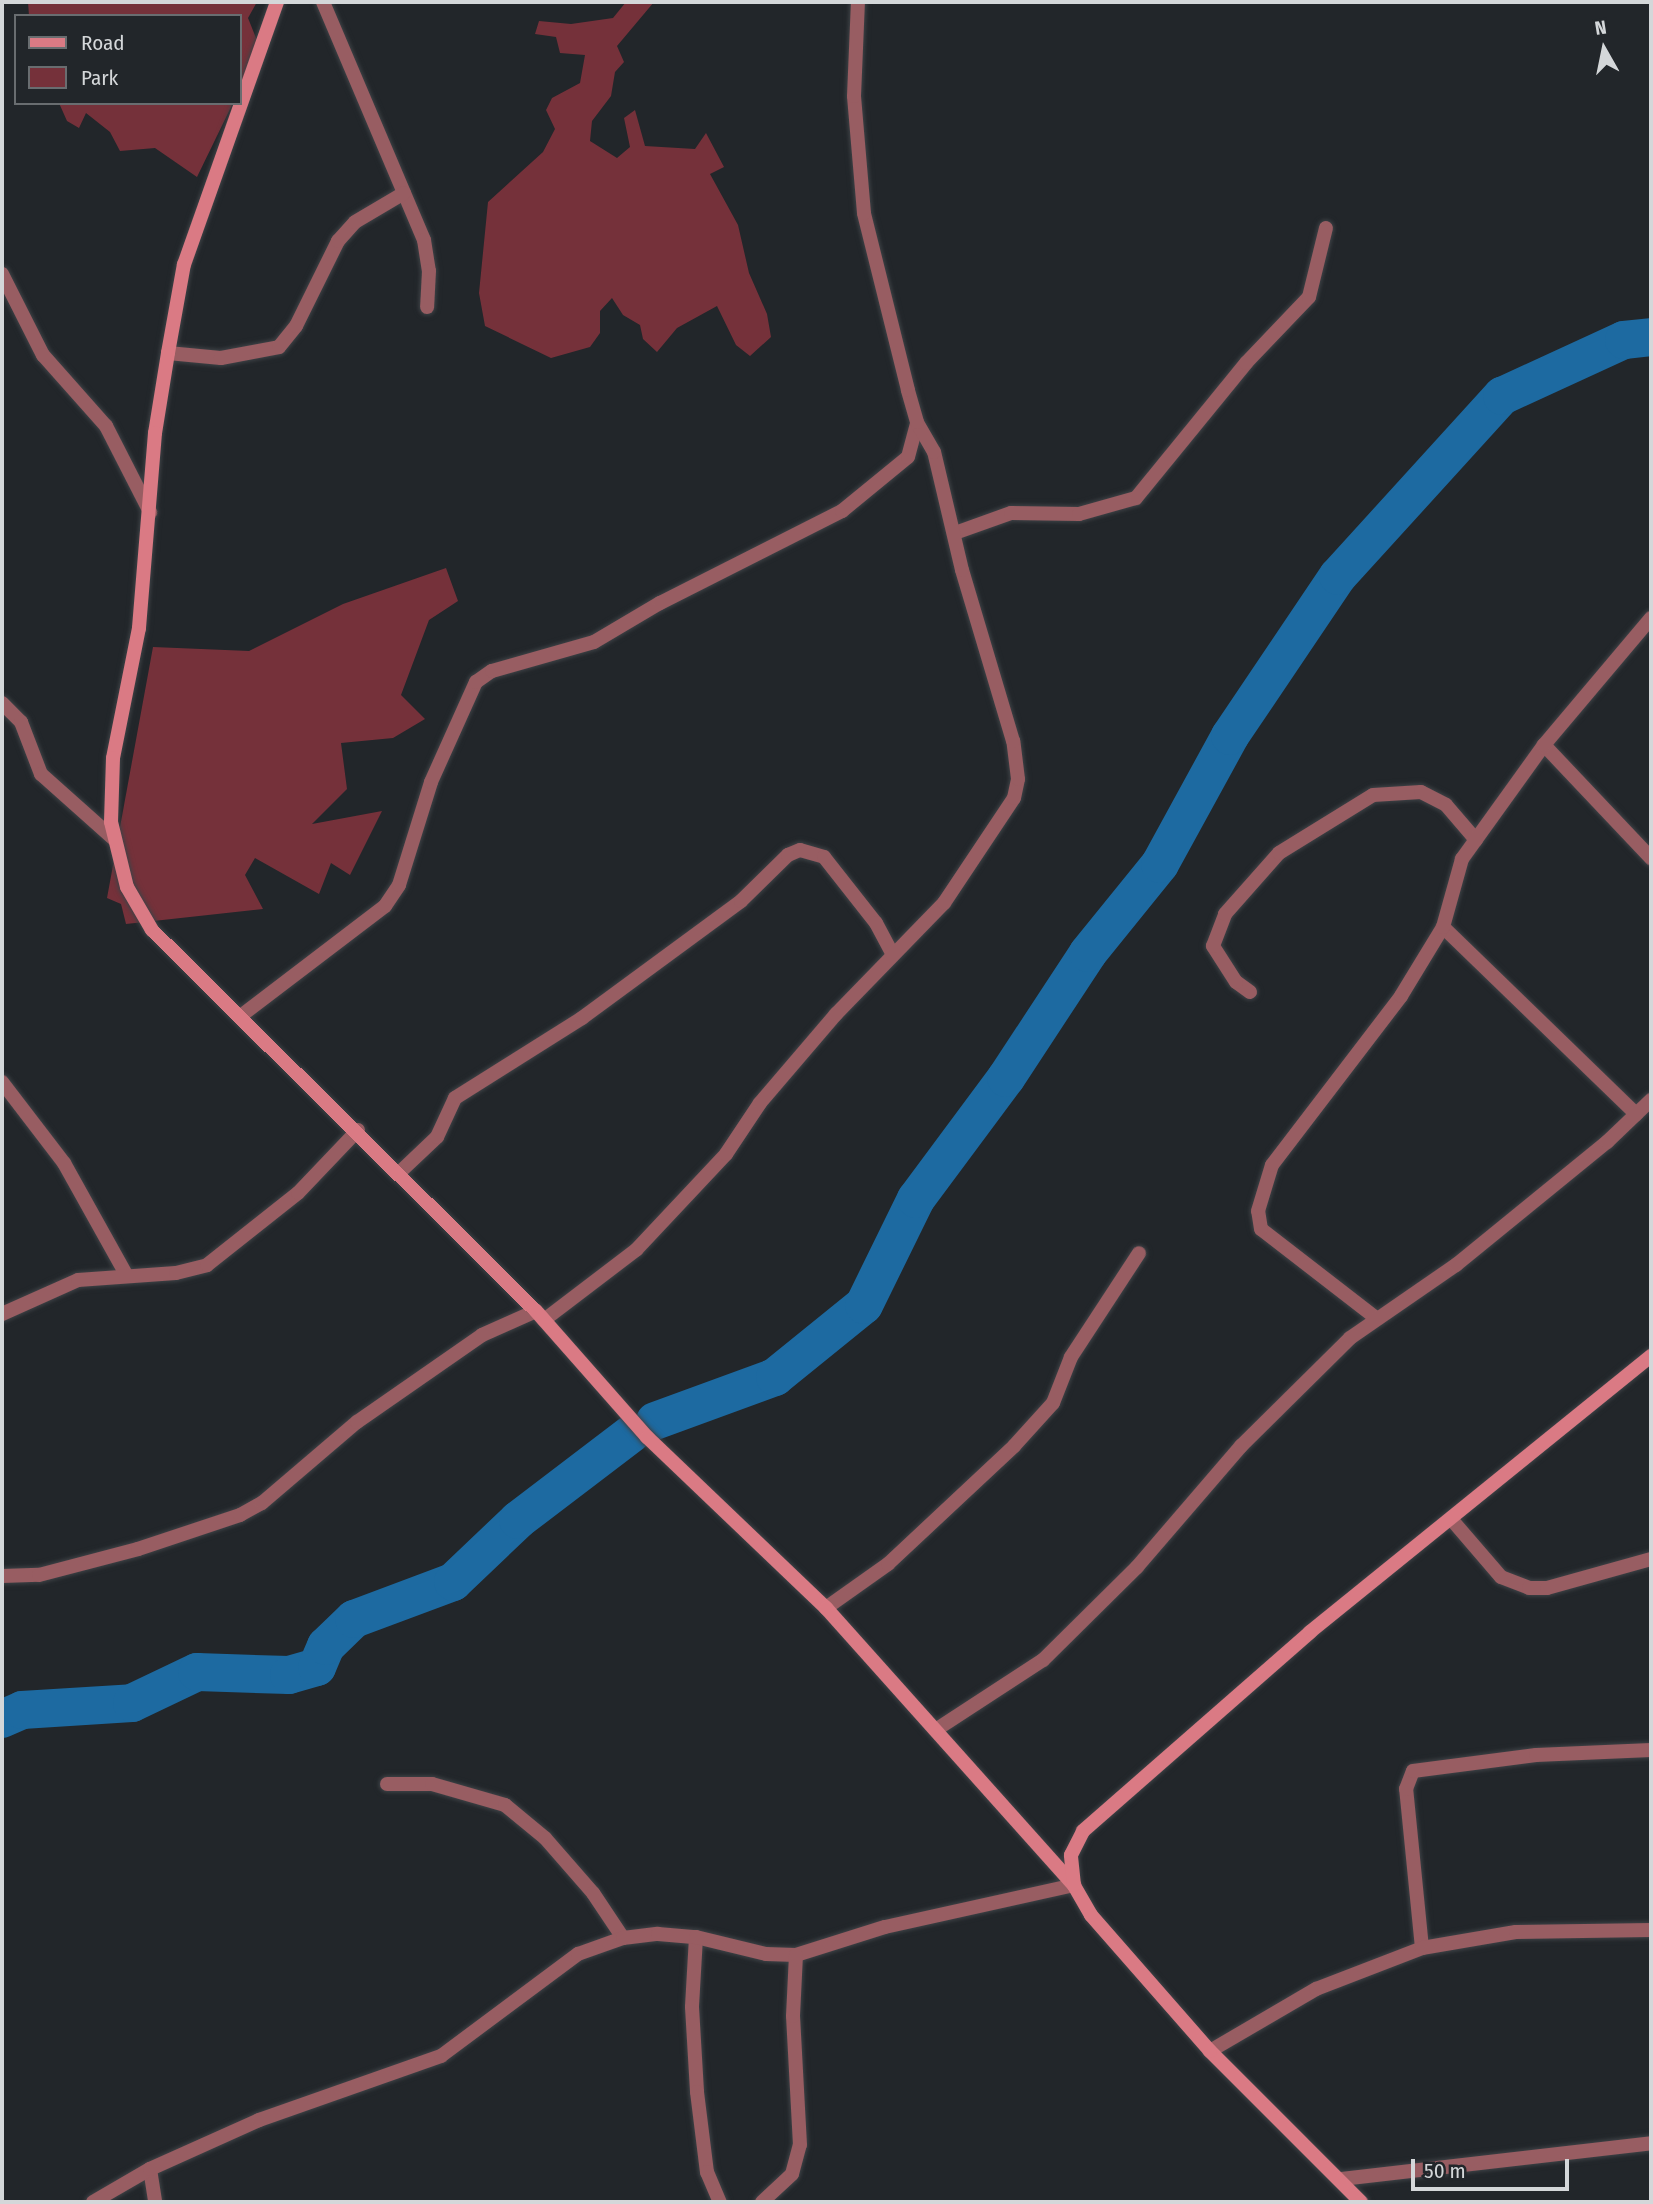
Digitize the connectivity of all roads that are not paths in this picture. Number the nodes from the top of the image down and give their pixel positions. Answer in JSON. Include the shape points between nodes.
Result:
{"nodes":[{"id":1,"x":277,"y":2,"type":"edge"},
{"id":2,"x":323,"y":2,"type":"edge"},
{"id":3,"x":858,"y":2,"type":"edge"},
{"id":4,"x":242,"y":101,"type":"edge"},
{"id":5,"x":240,"y":105,"type":"edge"},
{"id":6,"x":404,"y":193,"type":"junction"},
{"id":7,"x":1326,"y":228,"type":"dead end"},
{"id":8,"x":2,"y":274,"type":"edge"},
{"id":9,"x":427,"y":307,"type":"dead end"},
{"id":10,"x":167,"y":353,"type":"junction"},
{"id":11,"x":917,"y":422,"type":"junction"},
{"id":12,"x":150,"y":512,"type":"junction"},
{"id":13,"x":955,"y":533,"type":"junction"},
{"id":14,"x":1651,"y":618,"type":"edge"},
{"id":15,"x":2,"y":704,"type":"edge"},
{"id":16,"x":1544,"y":745,"type":"junction"},
{"id":17,"x":114,"y":839,"type":"junction"},
{"id":18,"x":1476,"y":839,"type":"junction"},
{"id":19,"x":1651,"y":858,"type":"edge"},
{"id":20,"x":1443,"y":927,"type":"junction"},
{"id":21,"x":893,"y":955,"type":"junction"},
{"id":22,"x":1250,"y":992,"type":"dead end"},
{"id":23,"x":242,"y":1014,"type":"junction"},
{"id":24,"x":2,"y":1082,"type":"edge"},
{"id":25,"x":1651,"y":1100,"type":"edge"},
{"id":26,"x":1636,"y":1114,"type":"junction"},
{"id":27,"x":358,"y":1130,"type":"junction"},
{"id":28,"x":400,"y":1172,"type":"junction"},
{"id":29,"x":1139,"y":1253,"type":"dead end"},
{"id":30,"x":127,"y":1276,"type":"junction"},
{"id":31,"x":2,"y":1314,"type":"edge"},
{"id":32,"x":540,"y":1315,"type":"junction"},
{"id":33,"x":1376,"y":1318,"type":"junction"},
{"id":34,"x":1651,"y":1356,"type":"edge"},
{"id":35,"x":1452,"y":1520,"type":"junction"},
{"id":36,"x":1651,"y":1559,"type":"edge"},
{"id":37,"x":2,"y":1576,"type":"edge"},
{"id":38,"x":826,"y":1608,"type":"junction"},
{"id":39,"x":937,"y":1730,"type":"junction"},
{"id":40,"x":1651,"y":1750,"type":"edge"},
{"id":41,"x":387,"y":1784,"type":"dead end"},
{"id":42,"x":1074,"y":1885,"type":"junction"},
{"id":43,"x":1651,"y":1930,"type":"edge"},
{"id":44,"x":696,"y":1937,"type":"junction"},
{"id":45,"x":623,"y":1938,"type":"junction"},
{"id":46,"x":1422,"y":1948,"type":"junction"},
{"id":47,"x":796,"y":1955,"type":"junction"},
{"id":48,"x":1210,"y":2051,"type":"junction"},
{"id":49,"x":1651,"y":2143,"type":"edge"},
{"id":50,"x":150,"y":2169,"type":"junction"},
{"id":51,"x":1342,"y":2179,"type":"junction"},
{"id":52,"x":93,"y":2202,"type":"edge"},
{"id":53,"x":155,"y":2202,"type":"edge"},
{"id":54,"x":720,"y":2202,"type":"edge"},
{"id":55,"x":762,"y":2202,"type":"edge"},
{"id":56,"x":1361,"y":2202,"type":"edge"}],
"edges":[{"from":1,"to":4,"type":"street"},
{"from":2,"to":6,"type":"street"},
{"from":3,"to":11,"type":"street","via":[[854,96],[864,213]]},
{"from":5,"to":10,"type":"street","via":[[184,264]]},
{"from":6,"to":9,"type":"street","via":[[424,240],[429,271]]},
{"from":6,"to":10,"type":"street","via":[[355,222],[338,241],[296,326],[279,347],[221,358]]},
{"from":7,"to":13,"type":"street","via":[[1309,298],[1247,363],[1136,498],[1079,514],[1011,513]]},
{"from":8,"to":12,"type":"street","via":[[43,355],[106,426]]},
{"from":10,"to":12,"type":"street"},
{"from":11,"to":13,"type":"street","via":[[934,452]]},
{"from":11,"to":23,"type":"street","via":[[908,457],[842,511],[660,603],[594,642],[492,671],[476,682],[431,782],[399,885],[385,906]]},
{"from":12,"to":17,"type":"street","via":[[139,628],[113,758]]},
{"from":13,"to":21,"type":"street","via":[[1013,741],[1018,779],[1014,798],[976,860],[944,903]]},
{"from":14,"to":16,"type":"street"},
{"from":15,"to":17,"type":"street","via":[[21,722],[41,774]]},
{"from":16,"to":18,"type":"street"},
{"from":16,"to":19,"type":"street"},
{"from":17,"to":23,"type":"street","via":[[127,887],[152,930]]},
{"from":18,"to":20,"type":"street","via":[[1462,859]]},
{"from":18,"to":22,"type":"street","via":[[1446,805],[1421,792],[1385,794],[1373,795],[1279,853],[1225,914],[1213,946],[1236,982]]},
{"from":20,"to":26,"type":"street"},
{"from":20,"to":33,"type":"street","via":[[1401,996],[1279,1153],[1258,1212],[1261,1228]]},
{"from":21,"to":28,"type":"street","via":[[876,923],[824,857],[800,850],[788,855],[741,901],[582,1018],[455,1098],[437,1137]]},
{"from":21,"to":32,"type":"street","via":[[785,1072],[726,1154],[663,1223],[636,1250]]},
{"from":23,"to":27,"type":"street"},
{"from":24,"to":30,"type":"street","via":[[64,1163]]},
{"from":25,"to":26,"type":"street"},
{"from":26,"to":33,"type":"street","via":[[1447,1272]]},
{"from":27,"to":28,"type":"street"},
{"from":27,"to":30,"type":"street","via":[[298,1193],[221,1257],[190,1270]]},
{"from":28,"to":32,"type":"street"},
{"from":29,"to":38,"type":"street","via":[[1071,1357],[1053,1403],[898,1556]]},
{"from":30,"to":31,"type":"street","via":[[65,1283]]},
{"from":32,"to":37,"type":"street","via":[[482,1335],[357,1422],[262,1503],[240,1515],[39,1575]]},
{"from":32,"to":38,"type":"street","via":[[647,1437]]},
{"from":33,"to":39,"type":"street","via":[[1241,1446],[1137,1567],[1043,1660]]},
{"from":34,"to":35,"type":"street"},
{"from":35,"to":36,"type":"street","via":[[1501,1577],[1529,1588],[1547,1588]]},
{"from":35,"to":42,"type":"street","via":[[1310,1632],[1083,1830],[1071,1855]]},
{"from":38,"to":39,"type":"street"},
{"from":39,"to":42,"type":"street"},
{"from":40,"to":46,"type":"street","via":[[1536,1755],[1412,1771],[1406,1789]]},
{"from":41,"to":45,"type":"street","via":[[432,1784],[505,1805],[545,1838],[593,1893]]},
{"from":42,"to":47,"type":"street","via":[[885,1927]]},
{"from":42,"to":48,"type":"street","via":[[1091,1915]]},
{"from":43,"to":46,"type":"street","via":[[1516,1932]]},
{"from":44,"to":45,"type":"street","via":[[658,1934]]},
{"from":44,"to":47,"type":"street","via":[[766,1954]]},
{"from":44,"to":54,"type":"street","via":[[692,2007],[697,2092],[707,2172]]},
{"from":45,"to":50,"type":"street","via":[[578,1954],[441,2056],[259,2120]]},
{"from":46,"to":48,"type":"street","via":[[1316,1989]]},
{"from":47,"to":55,"type":"street","via":[[793,2015],[800,2145],[792,2174]]},
{"from":48,"to":51,"type":"street"},
{"from":49,"to":51,"type":"street"},
{"from":50,"to":52,"type":"street"},
{"from":50,"to":53,"type":"street"},
{"from":51,"to":56,"type":"street"}]}
